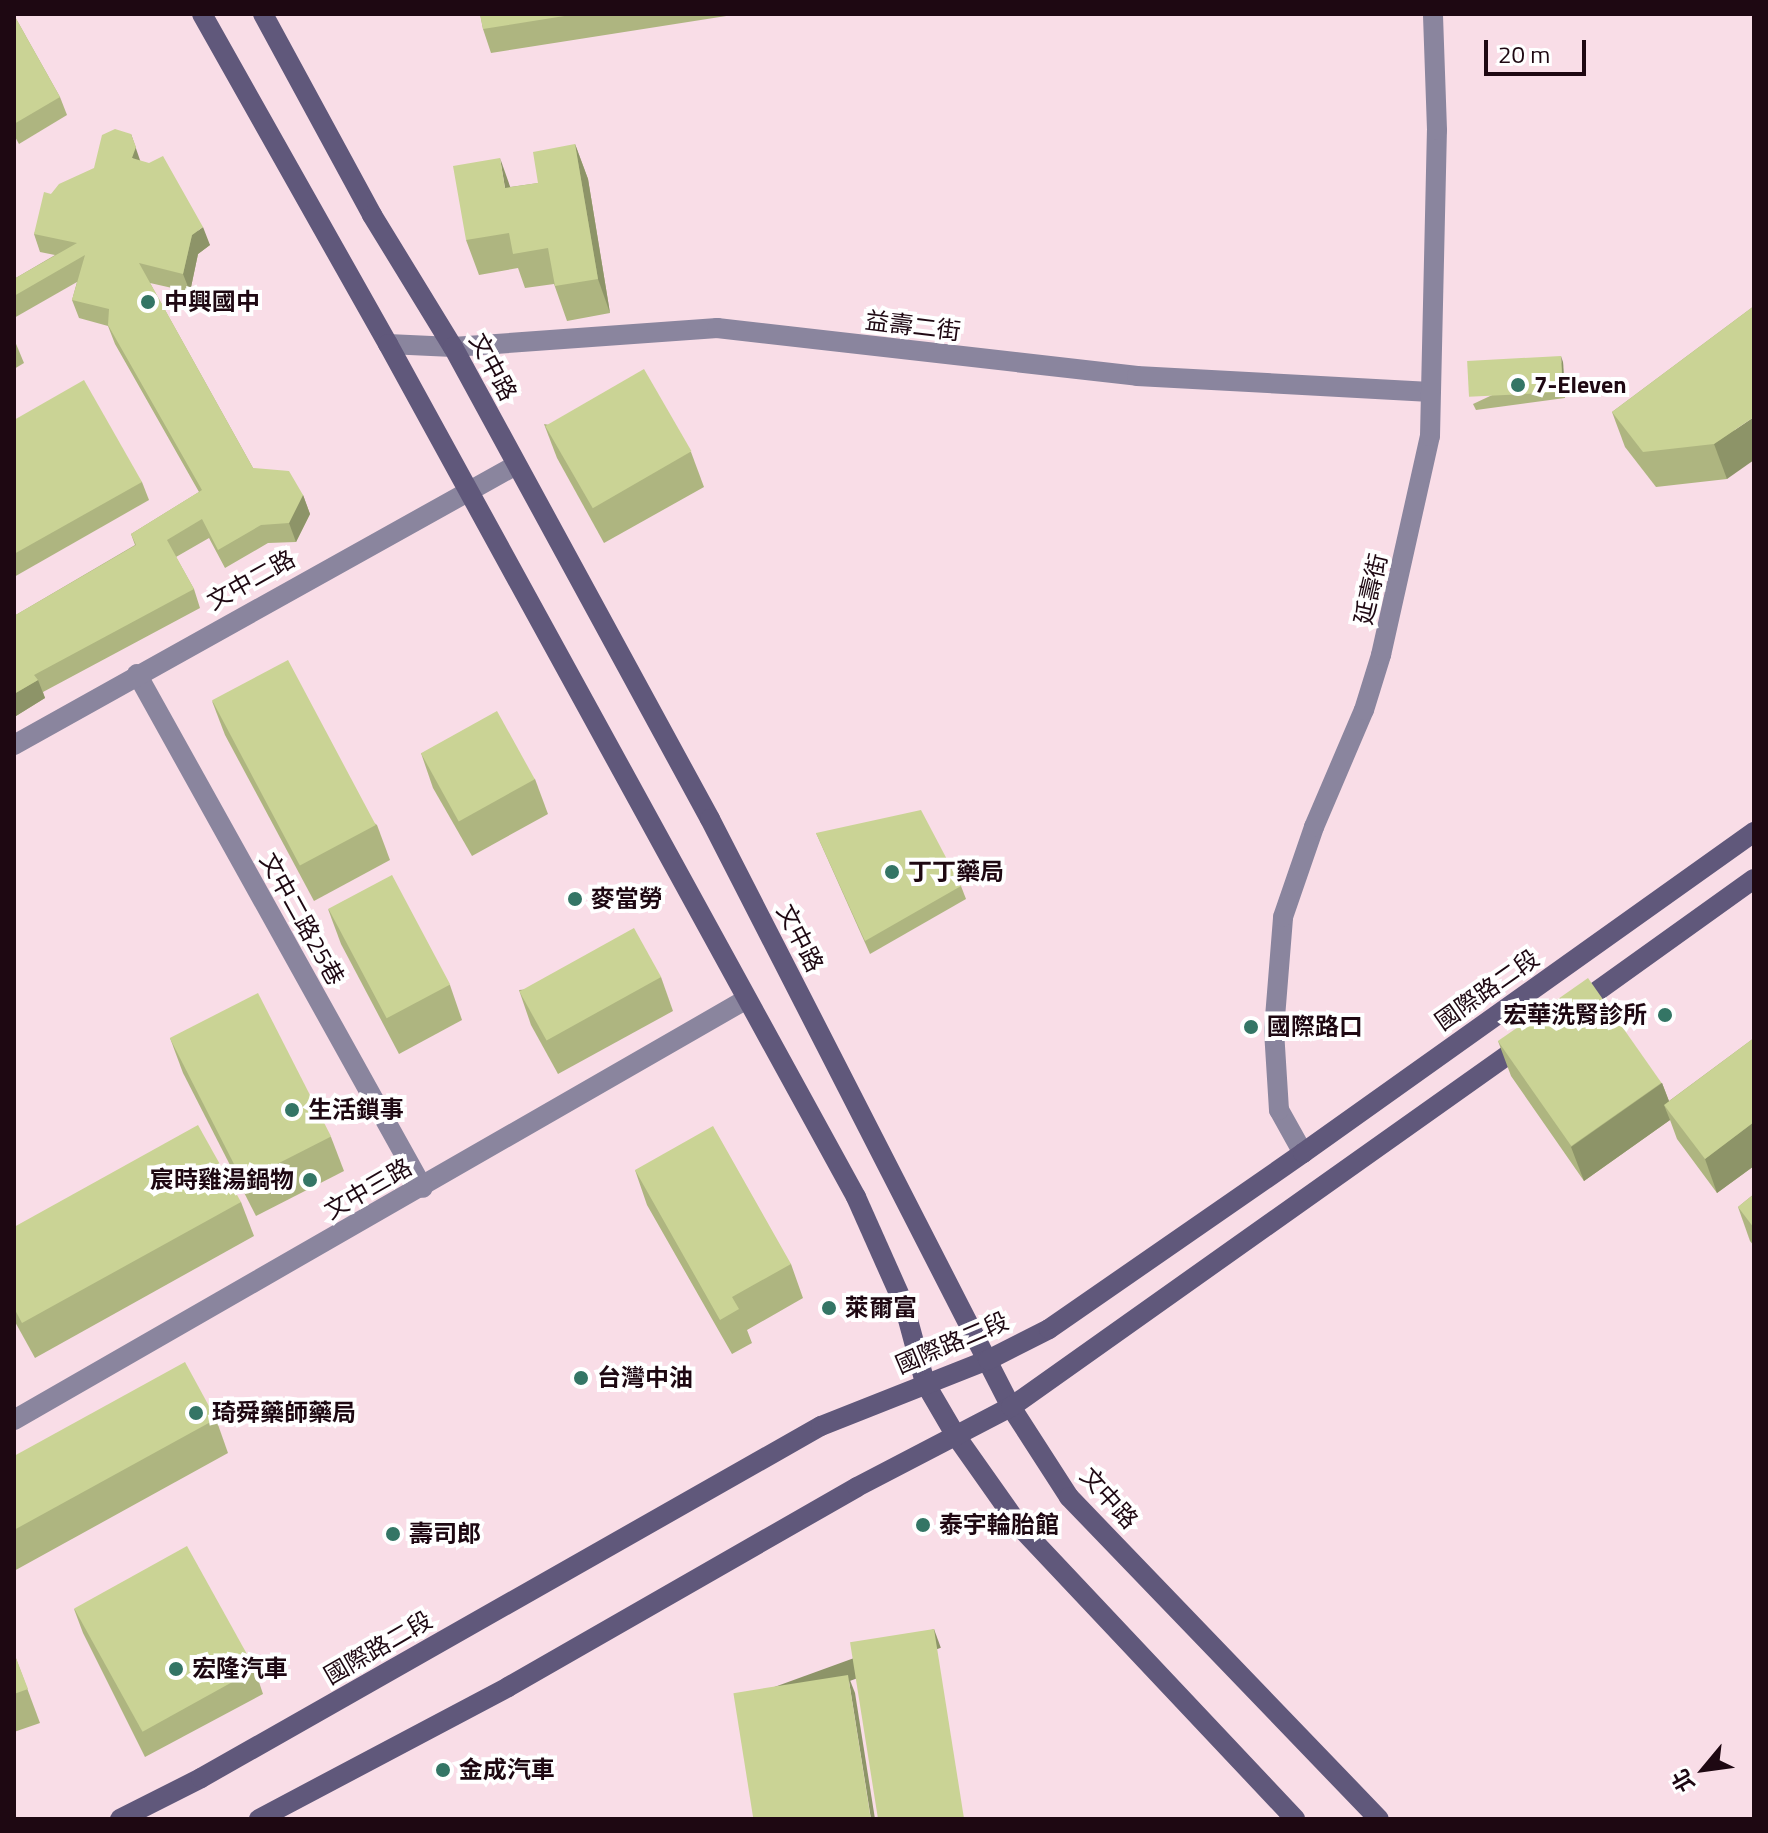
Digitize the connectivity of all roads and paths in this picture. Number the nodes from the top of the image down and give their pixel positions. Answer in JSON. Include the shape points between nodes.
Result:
{"nodes":[{"id":1,"x":202,"y":14,"type":"edge"},
{"id":2,"x":263,"y":14,"type":"edge"},
{"id":3,"x":1433,"y":14,"type":"edge"},
{"id":4,"x":388,"y":344,"type":"junction"},
{"id":5,"x":453,"y":347,"type":"junction"},
{"id":6,"x":1431,"y":392,"type":"junction"},
{"id":7,"x":516,"y":465,"type":"junction"},
{"id":8,"x":469,"y":490,"type":"junction"},
{"id":9,"x":137,"y":674,"type":"junction"},
{"id":10,"x":14,"y":745,"type":"edge"},
{"id":11,"x":1754,"y":832,"type":"edge"},
{"id":12,"x":1754,"y":879,"type":"edge"},
{"id":13,"x":745,"y":1000,"type":"junction"},
{"id":14,"x":1303,"y":1153,"type":"junction"},
{"id":15,"x":423,"y":1188,"type":"junction"},
{"id":16,"x":988,"y":1360,"type":"junction"},
{"id":17,"x":925,"y":1383,"type":"junction"},
{"id":18,"x":1011,"y":1407,"type":"junction"},
{"id":19,"x":14,"y":1420,"type":"edge"},
{"id":20,"x":956,"y":1436,"type":"junction"},
{"id":21,"x":120,"y":1819,"type":"edge"},
{"id":22,"x":259,"y":1819,"type":"edge"},
{"id":23,"x":1295,"y":1819,"type":"edge"},
{"id":24,"x":1379,"y":1819,"type":"edge"}],
"edges":[{"from":1,"to":4,"type":"street"},
{"from":2,"to":5,"type":"street","name":"文中路","via":[[372,215]]},
{"from":3,"to":6,"type":"street","name":"延壽街","via":[[1437,130]]},
{"from":4,"to":5,"type":"street","name":"益壽二街"},
{"from":4,"to":8,"type":"street"},
{"from":5,"to":6,"type":"street","name":"益壽二街","via":[[717,328],[1137,376]]},
{"from":5,"to":7,"type":"street","name":"文中路"},
{"from":6,"to":14,"type":"street","name":"延壽街","via":[[1430,436],[1381,655],[1283,917],[1274,1030],[1279,1110]]},
{"from":7,"to":8,"type":"street","name":"文中二路"},
{"from":7,"to":16,"type":"street","name":"文中路","via":[[710,819]]},
{"from":8,"to":9,"type":"street","name":"文中二路"},
{"from":8,"to":13,"type":"street"},
{"from":9,"to":10,"type":"street","name":"文中二路"},
{"from":9,"to":15,"type":"street","name":"文中二路25巷"},
{"from":11,"to":14,"type":"street","name":"國際路二段"},
{"from":12,"to":18,"type":"street"},
{"from":13,"to":15,"type":"street","name":"文中三路"},
{"from":13,"to":17,"type":"street","via":[[856,1197],[904,1305]]},
{"from":14,"to":16,"type":"street","name":"國際路二段","via":[[1067,1317]]},
{"from":15,"to":19,"type":"street","name":"文中三路"},
{"from":16,"to":17,"type":"street","name":"國際路二段"},
{"from":16,"to":18,"type":"street","name":"文中路"},
{"from":17,"to":20,"type":"street"},
{"from":17,"to":21,"type":"street","name":"國際路二段","via":[[821,1426]]},
{"from":18,"to":20,"type":"street"},
{"from":18,"to":24,"type":"street","name":"文中路","via":[[1069,1497]]},
{"from":20,"to":22,"type":"street","via":[[508,1687]]},
{"from":20,"to":23,"type":"street","via":[[1021,1528]]}]}
